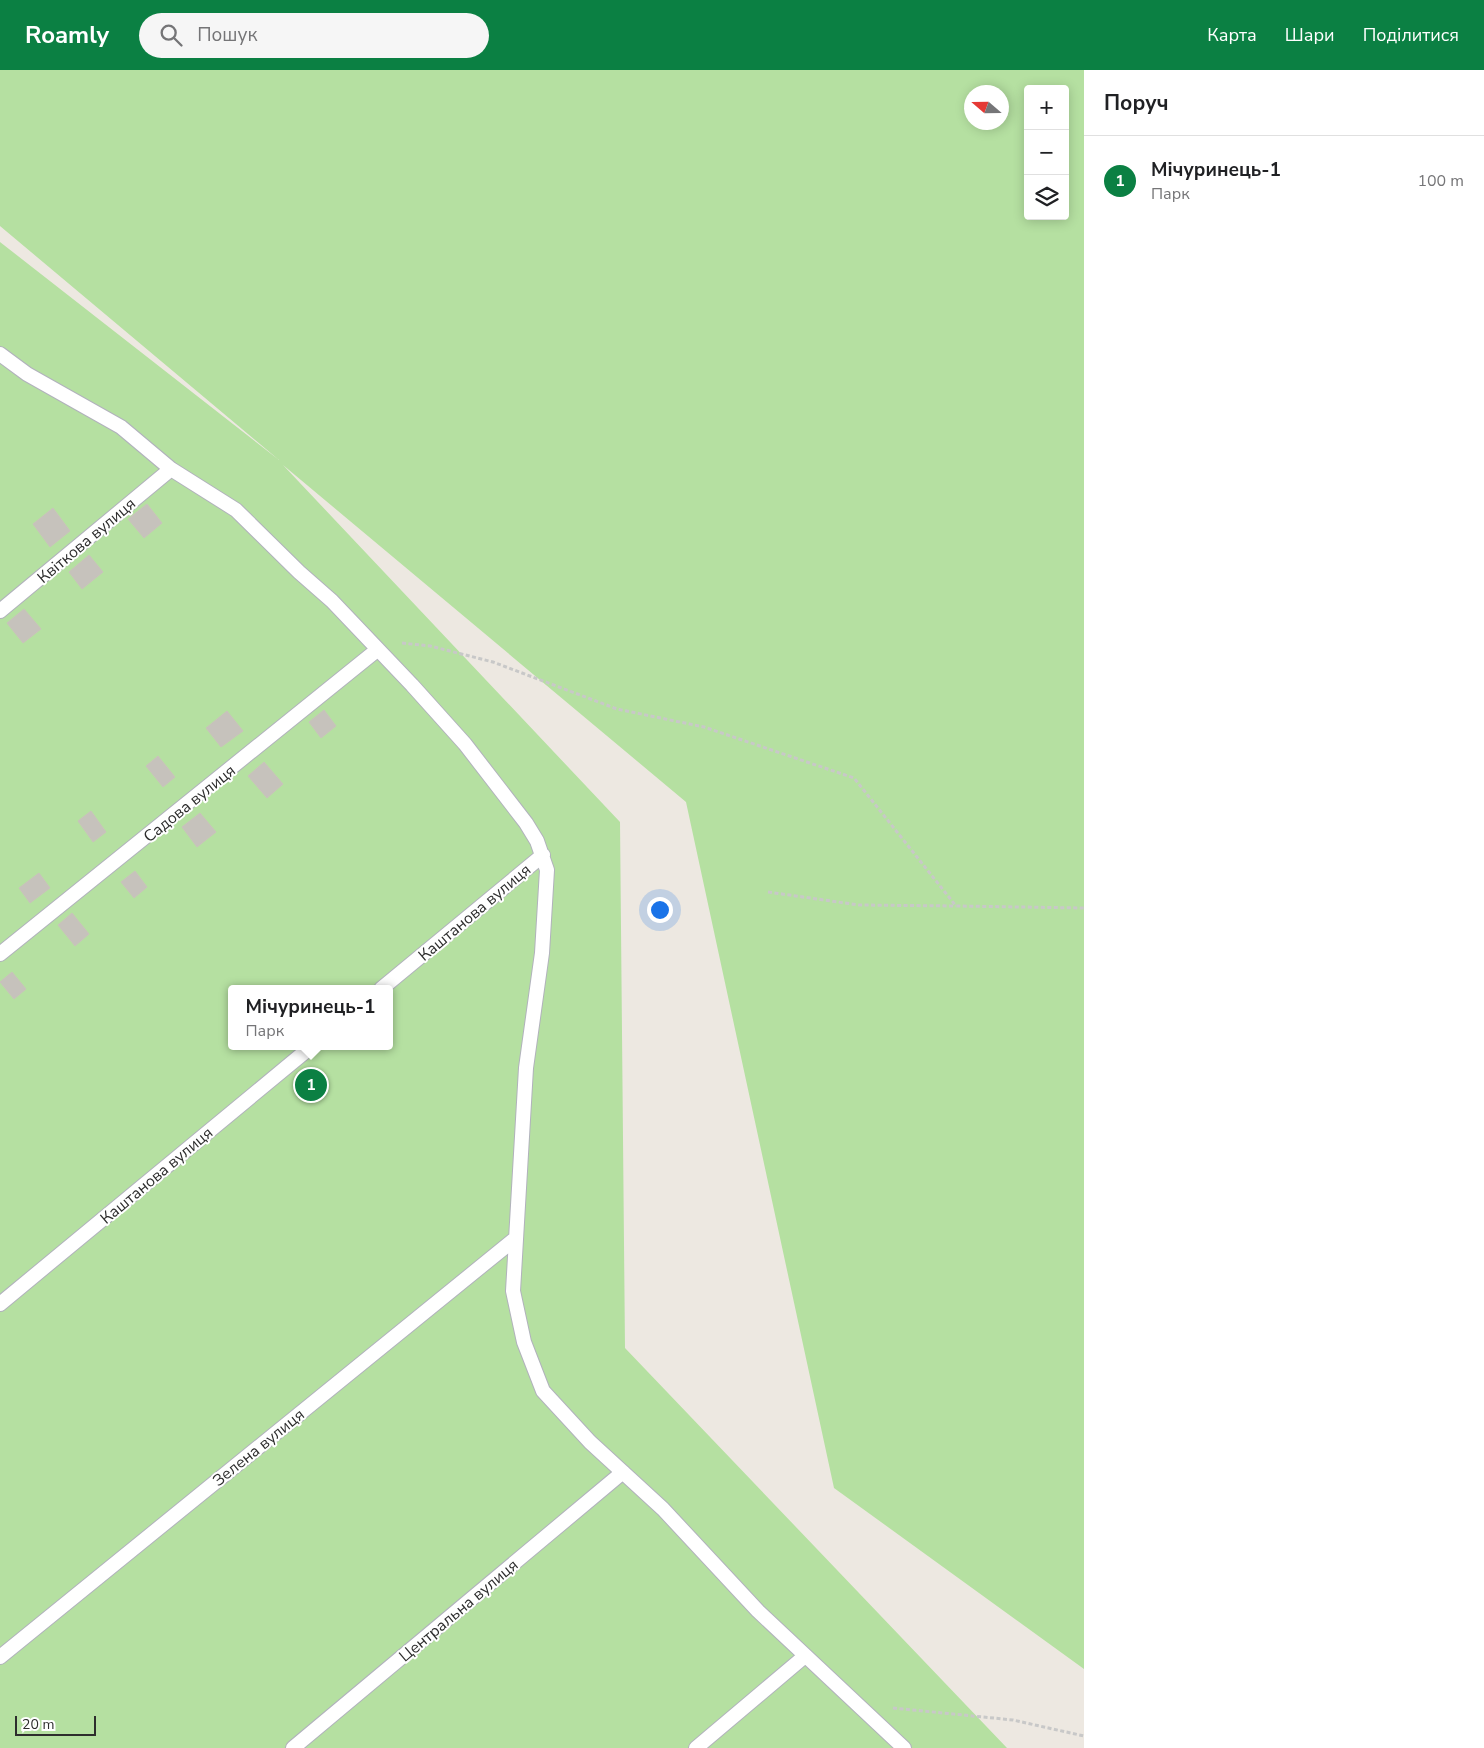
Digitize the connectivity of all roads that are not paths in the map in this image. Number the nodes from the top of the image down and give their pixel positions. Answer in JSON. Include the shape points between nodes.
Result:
{"nodes":[{"id":1,"x":0,"y":354,"type":"edge"},
{"id":2,"x":171,"y":469,"type":"junction"},
{"id":3,"x":0,"y":611,"type":"edge"},
{"id":4,"x":377,"y":650,"type":"junction"},
{"id":5,"x":543,"y":855,"type":"junction"},
{"id":6,"x":0,"y":954,"type":"edge"},
{"id":7,"x":386,"y":985,"type":"edge"},
{"id":8,"x":307,"y":1050,"type":"edge"},
{"id":9,"x":516,"y":1238,"type":"junction"},
{"id":10,"x":0,"y":1304,"type":"edge"},
{"id":11,"x":623,"y":1472,"type":"junction"},
{"id":12,"x":806,"y":1656,"type":"junction"},
{"id":13,"x":0,"y":1657,"type":"edge"},
{"id":14,"x":293,"y":1748,"type":"edge"},
{"id":15,"x":696,"y":1748,"type":"edge"},
{"id":16,"x":904,"y":1748,"type":"edge"}],
"edges":[{"from":1,"to":2,"type":"lane","via":[[28,374],[121,427]]},
{"from":2,"to":3,"type":"lane","name":"Квіткова вулиця"},
{"from":2,"to":4,"type":"lane","via":[[236,510],[332,601]]},
{"from":4,"to":5,"type":"lane","via":[[465,744],[526,823]]},
{"from":4,"to":6,"type":"lane","name":"Садова вулиця"},
{"from":5,"to":7,"type":"lane","name":"Каштанова вулиця"},
{"from":5,"to":9,"type":"lane","via":[[547,870],[543,943],[526,1068]]},
{"from":8,"to":10,"type":"lane","name":"Каштанова вулиця"},
{"from":9,"to":11,"type":"lane","via":[[514,1290],[517,1317],[543,1391]]},
{"from":9,"to":13,"type":"lane","name":"Зелена вулиця"},
{"from":11,"to":12,"type":"lane"},
{"from":11,"to":14,"type":"lane","name":"Центральна вулиця"},
{"from":12,"to":15,"type":"lane"},
{"from":12,"to":16,"type":"lane"}]}
